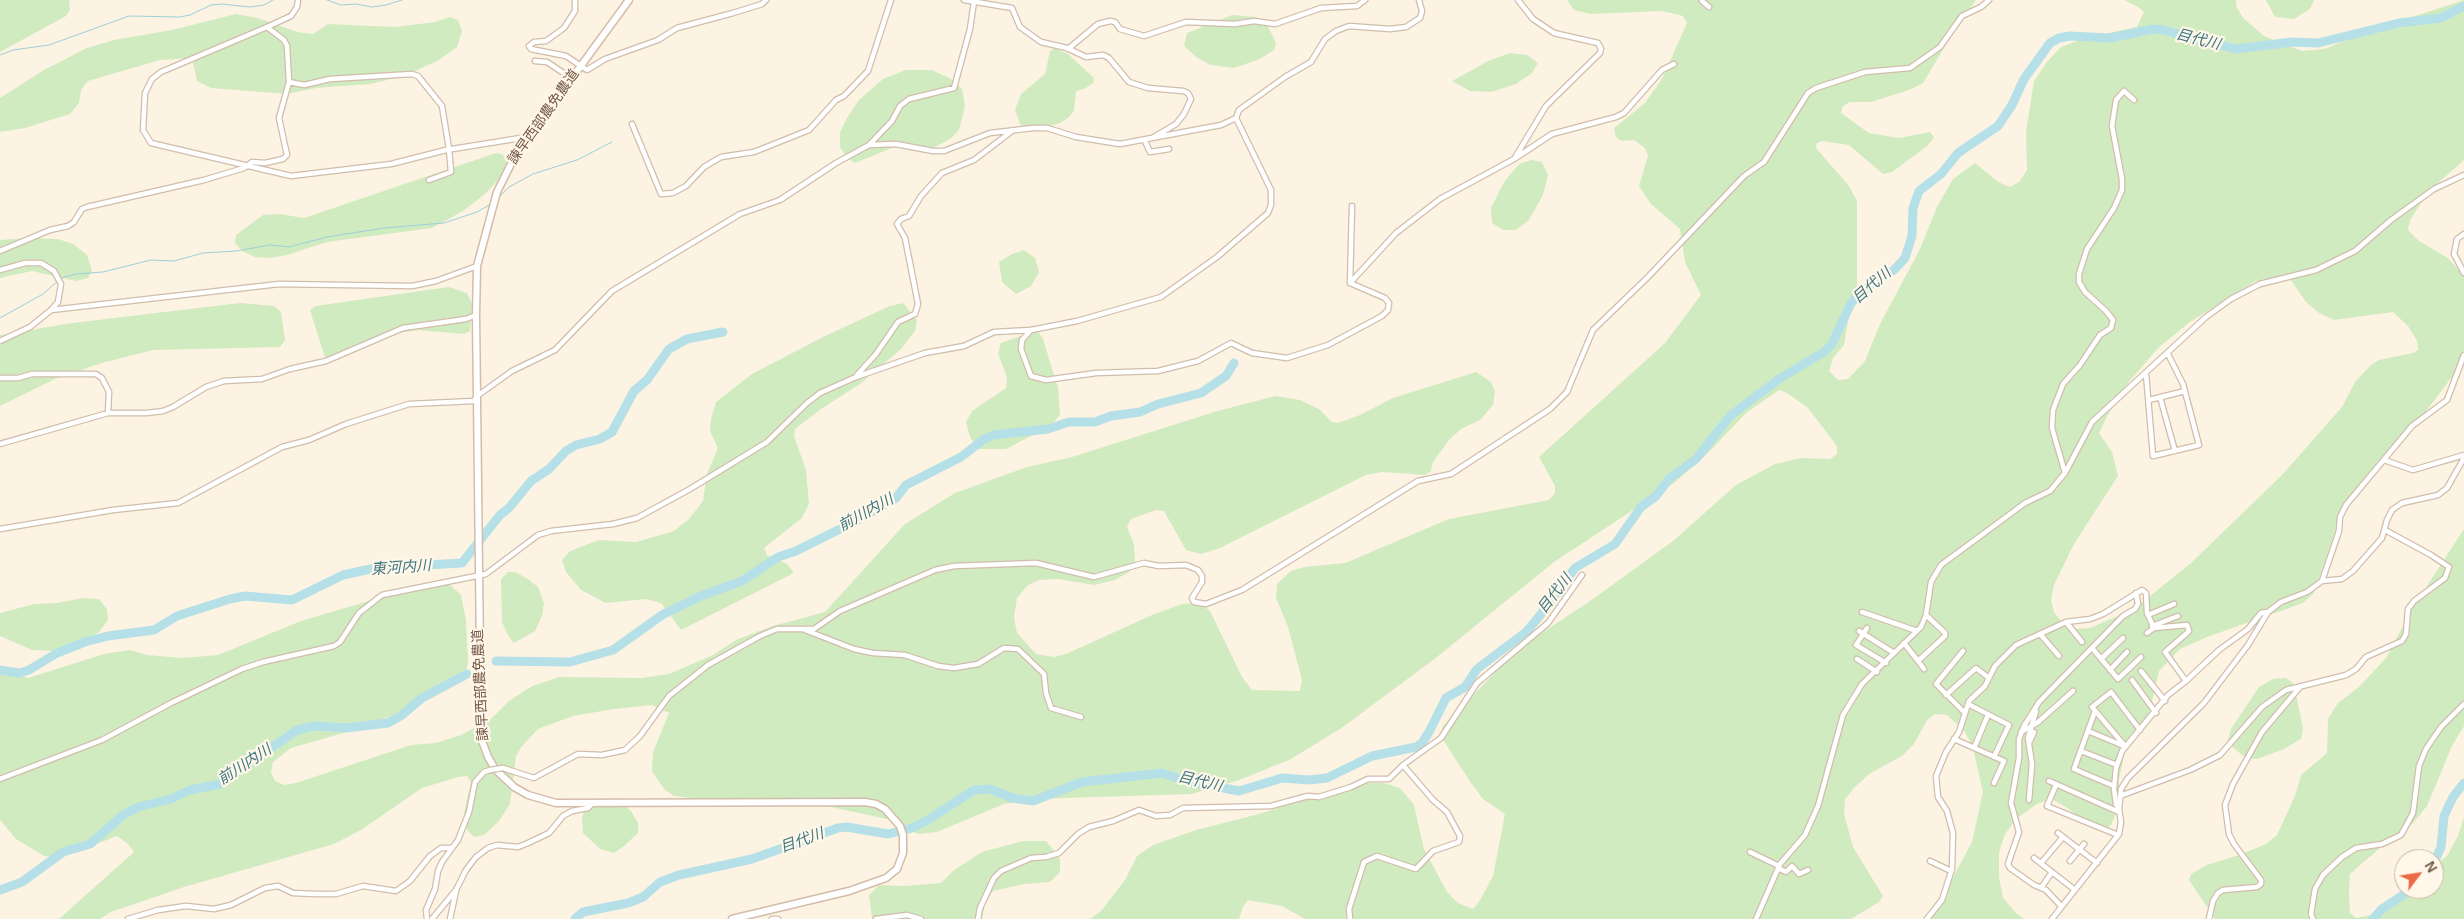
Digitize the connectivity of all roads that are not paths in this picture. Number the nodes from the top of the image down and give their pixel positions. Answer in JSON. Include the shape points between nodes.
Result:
{"nodes":[{"id":1,"x":298,"y":0,"type":"edge"},
{"id":2,"x":575,"y":0,"type":"edge"},
{"id":3,"x":629,"y":0,"type":"edge"},
{"id":4,"x":766,"y":0,"type":"edge"},
{"id":5,"x":891,"y":0,"type":"edge"},
{"id":6,"x":964,"y":0,"type":"edge"},
{"id":7,"x":1365,"y":0,"type":"edge"},
{"id":8,"x":1419,"y":0,"type":"edge"},
{"id":9,"x":1518,"y":0,"type":"edge"},
{"id":10,"x":1989,"y":0,"type":"edge"},
{"id":11,"x":974,"y":1,"type":"edge"},
{"id":12,"x":1702,"y":1,"type":"edge"},
{"id":13,"x":1709,"y":7,"type":"dead end"},
{"id":14,"x":267,"y":27,"type":"junction"},
{"id":15,"x":1068,"y":49,"type":"junction"},
{"id":16,"x":535,"y":60,"type":"dead end"},
{"id":17,"x":1674,"y":64,"type":"dead end"},
{"id":18,"x":580,"y":67,"type":"junction"},
{"id":19,"x":571,"y":78,"type":"junction"},
{"id":20,"x":289,"y":82,"type":"junction"},
{"id":21,"x":2134,"y":100,"type":"dead end"},
{"id":22,"x":1236,"y":118,"type":"junction"},
{"id":23,"x":632,"y":124,"type":"dead end"},
{"id":24,"x":1013,"y":130,"type":"junction"},
{"id":25,"x":527,"y":137,"type":"junction"},
{"id":26,"x":1151,"y":139,"type":"junction"},
{"id":27,"x":1145,"y":141,"type":"junction"},
{"id":28,"x":869,"y":145,"type":"junction"},
{"id":29,"x":449,"y":149,"type":"junction"},
{"id":30,"x":1169,"y":149,"type":"dead end"},
{"id":31,"x":1514,"y":159,"type":"junction"},
{"id":32,"x":246,"y":165,"type":"junction"},
{"id":33,"x":2464,"y":175,"type":"edge"},
{"id":34,"x":429,"y":180,"type":"dead end"},
{"id":35,"x":1352,"y":206,"type":"dead end"},
{"id":36,"x":2464,"y":234,"type":"edge"},
{"id":37,"x":0,"y":251,"type":"edge"},
{"id":38,"x":477,"y":266,"type":"junction"},
{"id":39,"x":0,"y":270,"type":"edge"},
{"id":40,"x":2464,"y":272,"type":"edge"},
{"id":41,"x":1350,"y":282,"type":"junction"},
{"id":42,"x":51,"y":310,"type":"junction"},
{"id":43,"x":476,"y":314,"type":"junction"},
{"id":44,"x":1031,"y":330,"type":"junction"},
{"id":45,"x":0,"y":341,"type":"edge"},
{"id":46,"x":2168,"y":354,"type":"junction"},
{"id":47,"x":2464,"y":355,"type":"edge"},
{"id":48,"x":2146,"y":374,"type":"junction"},
{"id":49,"x":856,"y":377,"type":"junction"},
{"id":50,"x":0,"y":378,"type":"edge"},
{"id":51,"x":2185,"y":391,"type":"junction"},
{"id":52,"x":477,"y":396,"type":"junction"},
{"id":53,"x":2160,"y":397,"type":"junction"},
{"id":54,"x":2148,"y":400,"type":"junction"},
{"id":55,"x":108,"y":413,"type":"junction"},
{"id":56,"x":0,"y":444,"type":"edge"},
{"id":57,"x":2175,"y":451,"type":"junction"},
{"id":58,"x":2464,"y":456,"type":"edge"},
{"id":59,"x":2384,"y":460,"type":"junction"},
{"id":60,"x":2065,"y":473,"type":"junction"},
{"id":61,"x":0,"y":529,"type":"edge"},
{"id":62,"x":2385,"y":530,"type":"junction"},
{"id":63,"x":478,"y":575,"type":"junction"},
{"id":64,"x":1582,"y":575,"type":"dead end"},
{"id":65,"x":2322,"y":581,"type":"junction"},
{"id":66,"x":2136,"y":593,"type":"junction"},
{"id":67,"x":2174,"y":604,"type":"dead end"},
{"id":68,"x":1862,"y":612,"type":"dead end"},
{"id":69,"x":2268,"y":612,"type":"junction"},
{"id":70,"x":1926,"y":615,"type":"junction"},
{"id":71,"x":2148,"y":615,"type":"junction"},
{"id":72,"x":2178,"y":616,"type":"dead end"},
{"id":73,"x":2066,"y":622,"type":"junction"},
{"id":74,"x":2153,"y":627,"type":"junction"},
{"id":75,"x":802,"y":628,"type":"junction"},
{"id":76,"x":1867,"y":628,"type":"dead end"},
{"id":77,"x":1916,"y":631,"type":"junction"},
{"id":78,"x":1861,"y":633,"type":"junction"},
{"id":79,"x":2147,"y":633,"type":"dead end"},
{"id":80,"x":2040,"y":634,"type":"junction"},
{"id":81,"x":2123,"y":638,"type":"dead end"},
{"id":82,"x":2082,"y":642,"type":"dead end"},
{"id":83,"x":1904,"y":643,"type":"junction"},
{"id":84,"x":2092,"y":648,"type":"junction"},
{"id":85,"x":1963,"y":651,"type":"dead end"},
{"id":86,"x":2127,"y":652,"type":"dead end"},
{"id":87,"x":1894,"y":653,"type":"junction"},
{"id":88,"x":2058,"y":656,"type":"dead end"},
{"id":89,"x":2141,"y":657,"type":"dead end"},
{"id":90,"x":1857,"y":659,"type":"dead end"},
{"id":91,"x":2101,"y":659,"type":"junction"},
{"id":92,"x":1918,"y":661,"type":"junction"},
{"id":93,"x":1886,"y":663,"type":"junction"},
{"id":94,"x":1924,"y":669,"type":"dead end"},
{"id":95,"x":2110,"y":670,"type":"junction"},
{"id":96,"x":2141,"y":671,"type":"dead end"},
{"id":97,"x":1877,"y":672,"type":"junction"},
{"id":98,"x":1989,"y":678,"type":"junction"},
{"id":99,"x":2132,"y":680,"type":"dead end"},
{"id":100,"x":2186,"y":681,"type":"junction"},
{"id":101,"x":2301,"y":685,"type":"junction"},
{"id":102,"x":2074,"y":691,"type":"dead end"},
{"id":103,"x":1946,"y":695,"type":"junction"},
{"id":104,"x":2165,"y":701,"type":"junction"},
{"id":105,"x":1968,"y":704,"type":"junction"},
{"id":106,"x":2464,"y":704,"type":"edge"},
{"id":107,"x":2036,"y":710,"type":"junction"},
{"id":108,"x":2095,"y":711,"type":"junction"},
{"id":109,"x":1964,"y":712,"type":"junction"},
{"id":110,"x":2156,"y":713,"type":"junction"},
{"id":111,"x":1988,"y":715,"type":"junction"},
{"id":112,"x":1081,"y":718,"type":"dead end"},
{"id":113,"x":2030,"y":727,"type":"junction"},
{"id":114,"x":2140,"y":730,"type":"junction"},
{"id":115,"x":2088,"y":731,"type":"junction"},
{"id":116,"x":2021,"y":732,"type":"junction"},
{"id":117,"x":2034,"y":732,"type":"dead end"},
{"id":118,"x":1954,"y":739,"type":"junction"},
{"id":119,"x":2028,"y":744,"type":"junction"},
{"id":120,"x":2125,"y":746,"type":"junction"},
{"id":121,"x":1974,"y":748,"type":"junction"},
{"id":122,"x":2081,"y":751,"type":"junction"},
{"id":123,"x":1994,"y":757,"type":"junction"},
{"id":124,"x":1403,"y":765,"type":"junction"},
{"id":125,"x":2116,"y":765,"type":"junction"},
{"id":126,"x":0,"y":779,"type":"edge"},
{"id":127,"x":2049,"y":782,"type":"dead end"},
{"id":128,"x":1994,"y":783,"type":"dead end"},
{"id":129,"x":2056,"y":785,"type":"junction"},
{"id":130,"x":2114,"y":786,"type":"junction"},
{"id":131,"x":2120,"y":796,"type":"junction"},
{"id":132,"x":2029,"y":800,"type":"dead end"},
{"id":133,"x":593,"y":803,"type":"junction"},
{"id":134,"x":2119,"y":810,"type":"junction"},
{"id":135,"x":2058,"y":833,"type":"dead end"},
{"id":136,"x":2118,"y":835,"type":"junction"},
{"id":137,"x":2063,"y":837,"type":"junction"},
{"id":138,"x":2084,"y":844,"type":"dead end"},
{"id":139,"x":451,"y":848,"type":"junction"},
{"id":140,"x":2079,"y":849,"type":"junction"},
{"id":141,"x":1750,"y":852,"type":"dead end"},
{"id":142,"x":2034,"y":858,"type":"dead end"},
{"id":143,"x":1930,"y":860,"type":"dead end"},
{"id":144,"x":2070,"y":861,"type":"dead end"},
{"id":145,"x":2041,"y":863,"type":"junction"},
{"id":146,"x":2097,"y":863,"type":"junction"},
{"id":147,"x":1778,"y":867,"type":"junction"},
{"id":148,"x":1808,"y":870,"type":"dead end"},
{"id":149,"x":1951,"y":871,"type":"junction"},
{"id":150,"x":2052,"y":872,"type":"junction"},
{"id":151,"x":2040,"y":888,"type":"junction"},
{"id":152,"x":456,"y":890,"type":"junction"},
{"id":153,"x":2075,"y":890,"type":"junction"},
{"id":154,"x":2062,"y":906,"type":"junction"},
{"id":155,"x":128,"y":919,"type":"edge"},
{"id":156,"x":427,"y":919,"type":"edge"},
{"id":157,"x":432,"y":919,"type":"edge"},
{"id":158,"x":450,"y":919,"type":"edge"},
{"id":159,"x":733,"y":919,"type":"edge"},
{"id":160,"x":772,"y":919,"type":"edge"},
{"id":161,"x":778,"y":919,"type":"edge"},
{"id":162,"x":876,"y":919,"type":"edge"},
{"id":163,"x":920,"y":919,"type":"edge"},
{"id":164,"x":978,"y":919,"type":"edge"},
{"id":165,"x":1350,"y":919,"type":"edge"},
{"id":166,"x":1756,"y":919,"type":"edge"},
{"id":167,"x":1927,"y":919,"type":"edge"},
{"id":168,"x":2052,"y":919,"type":"edge"},
{"id":169,"x":2209,"y":919,"type":"edge"},
{"id":170,"x":2314,"y":919,"type":"edge"}],
"edges":[{"from":1,"to":14,"type":"street","via":[[291,16]]},
{"from":2,"to":18,"type":"street","via":[[575,11],[564,28],[546,41],[529,46],[566,56]]},
{"from":3,"to":18,"type":"street","name":"諫早西部農免農道"},
{"from":4,"to":18,"type":"street","via":[[762,4],[677,28],[658,40],[605,59],[593,68]]},
{"from":5,"to":23,"type":"street","via":[[868,71],[809,130],[754,152],[721,157],[704,167],[686,186],[673,193],[660,194]]},
{"from":6,"to":11,"type":"street"},
{"from":7,"to":15,"type":"street","via":[[1358,6],[1321,8],[1275,24],[1254,21],[1235,24],[1186,22],[1144,36],[1120,29],[1110,21],[1098,24]]},
{"from":8,"to":22,"type":"street","via":[[1420,18],[1406,27],[1349,26],[1336,31],[1325,39],[1312,62],[1284,77],[1240,110]]},
{"from":9,"to":31,"type":"street","via":[[1533,19],[1554,33],[1598,43],[1601,49],[1546,106]]},
{"from":10,"to":75,"type":"street","via":[[1962,16],[1940,47],[1910,68],[1865,72],[1808,93],[1764,162],[1744,176],[1593,330],[1567,392],[1550,409],[1451,474],[1418,481],[1242,590],[1206,604],[1194,602],[1192,598],[1202,576],[1198,570],[1186,565],[1132,565],[1094,576],[1036,562],[954,566],[916,577],[840,611],[814,629]]},
{"from":11,"to":15,"type":"street","via":[[1012,8],[1020,26],[1041,42]]},
{"from":11,"to":28,"type":"street","via":[[954,88],[909,99]]},
{"from":12,"to":13,"type":"street"},
{"from":14,"to":20,"type":"street","via":[[287,46]]},
{"from":14,"to":32,"type":"street","via":[[161,72],[152,78],[145,93],[143,130],[152,143]]},
{"from":15,"to":26,"type":"street","via":[[1086,57],[1103,55],[1109,58],[1129,82],[1188,93],[1190,99],[1176,124]]},
{"from":16,"to":19,"type":"street","via":[[547,62]]},
{"from":17,"to":31,"type":"street","via":[[1662,70],[1616,117],[1552,134]]},
{"from":18,"to":19,"type":"street","name":"諫早西部農免農道"},
{"from":19,"to":25,"type":"street","name":"諫早西部農免農道"},
{"from":20,"to":29,"type":"street","via":[[304,86],[330,79],[418,76],[442,106]]},
{"from":20,"to":32,"type":"street","via":[[279,118],[287,155],[278,161]]},
{"from":21,"to":60,"type":"street","via":[[2124,91],[2116,100],[2112,126],[2122,190],[2087,249],[2079,274],[2079,282],[2085,292],[2113,320],[2111,328],[2100,335],[2063,384],[2053,410],[2052,428]]},
{"from":22,"to":26,"type":"street","via":[[1221,125]]},
{"from":22,"to":44,"type":"street","via":[[1271,190],[1271,206],[1260,222],[1161,298]]},
{"from":24,"to":27,"type":"street","via":[[1047,128],[1076,137],[1120,144]]},
{"from":24,"to":28,"type":"street","via":[[990,133],[944,151],[896,144]]},
{"from":24,"to":49,"type":"street","via":[[974,160],[942,173],[921,196],[909,216],[897,224],[905,238],[918,304],[915,314],[898,322]]},
{"from":25,"to":29,"type":"street"},
{"from":25,"to":38,"type":"street","name":"諫早西部農免農道","via":[[497,192]]},
{"from":26,"to":27,"type":"street"},
{"from":27,"to":30,"type":"street","via":[[1150,152]]},
{"from":28,"to":52,"type":"street","via":[[780,200],[740,214],[612,291],[555,350],[512,371]]},
{"from":29,"to":32,"type":"street","via":[[391,164],[292,176]]},
{"from":29,"to":34,"type":"street","via":[[451,172]]},
{"from":31,"to":41,"type":"street","via":[[1440,198],[1417,215]]},
{"from":32,"to":37,"type":"street","via":[[196,182],[87,207],[68,226]]},
{"from":33,"to":46,"type":"street","via":[[2434,189],[2347,255],[2316,270],[2260,284],[2231,299],[2206,317]]},
{"from":35,"to":41,"type":"street"},
{"from":36,"to":40,"type":"street","via":[[2457,239],[2454,254]]},
{"from":38,"to":42,"type":"street","via":[[412,286],[279,284]]},
{"from":38,"to":43,"type":"street","name":"諫早西部農免農道"},
{"from":39,"to":42,"type":"street","via":[[34,261],[49,266],[61,284],[58,302]]},
{"from":41,"to":44,"type":"street","via":[[1385,298],[1389,303],[1388,310],[1328,345],[1287,358],[1252,353],[1231,343],[1198,361],[1158,371],[1046,380],[1031,376],[1023,357],[1021,341]]},
{"from":42,"to":45,"type":"street","via":[[30,327]]},
{"from":43,"to":52,"type":"street","name":"諫早西部農免農道"},
{"from":43,"to":55,"type":"street","via":[[466,319],[403,328],[326,361],[262,379],[224,381],[206,387],[163,411]]},
{"from":44,"to":49,"type":"street","via":[[994,332],[964,346],[925,353]]},
{"from":46,"to":48,"type":"street"},
{"from":46,"to":51,"type":"street"},
{"from":47,"to":59,"type":"street","via":[[2447,400],[2412,426]]},
{"from":48,"to":54,"type":"street"},
{"from":48,"to":60,"type":"street","via":[[2092,422]]},
{"from":49,"to":63,"type":"street","via":[[807,402],[767,442],[690,490],[637,518],[538,535],[486,574]]},
{"from":50,"to":55,"type":"street","via":[[32,374],[96,374],[102,378],[108,392]]},
{"from":51,"to":53,"type":"street"},
{"from":51,"to":57,"type":"street","via":[[2199,445]]},
{"from":52,"to":61,"type":"street","via":[[474,401],[409,404],[346,424],[309,440],[282,447],[178,503]]},
{"from":52,"to":63,"type":"street","name":"諫早西部農免農道"},
{"from":53,"to":54,"type":"street"},
{"from":53,"to":57,"type":"street"},
{"from":54,"to":57,"type":"street","via":[[2153,456]]},
{"from":55,"to":56,"type":"street"},
{"from":58,"to":59,"type":"street","via":[[2412,470]]},
{"from":58,"to":62,"type":"street","via":[[2447,488],[2438,495],[2402,502],[2392,510]]},
{"from":59,"to":65,"type":"street","via":[[2346,505]]},
{"from":60,"to":70,"type":"street","via":[[2050,491],[2025,503],[1942,565],[1931,582]]},
{"from":62,"to":65,"type":"street","via":[[2382,538],[2353,571],[2342,579]]},
{"from":62,"to":101,"type":"street","via":[[2447,564],[2445,578],[2408,609],[2406,634],[2402,641],[2370,654],[2346,675]]},
{"from":63,"to":126,"type":"street","via":[[382,594],[358,613],[334,646],[242,669],[102,740]]},
{"from":63,"to":133,"type":"street","name":"諫早西部農免農道","via":[[481,738],[488,757],[505,779],[528,795],[556,803]]},
{"from":64,"to":124,"type":"street","via":[[1548,623],[1477,683],[1441,738]]},
{"from":65,"to":69,"type":"street","via":[[2308,592],[2281,602]]},
{"from":66,"to":71,"type":"street","via":[[2142,590],[2146,593]]},
{"from":66,"to":73,"type":"street","via":[[2103,614]]},
{"from":66,"to":84,"type":"street","via":[[2138,604],[2135,609]]},
{"from":67,"to":71,"type":"street"},
{"from":68,"to":77,"type":"street"},
{"from":69,"to":100,"type":"street","via":[[2261,613]]},
{"from":69,"to":131,"type":"street","via":[[2204,704],[2128,778]]},
{"from":70,"to":77,"type":"street"},
{"from":70,"to":92,"type":"street","via":[[1945,636]]},
{"from":71,"to":74,"type":"street"},
{"from":72,"to":74,"type":"street"},
{"from":73,"to":80,"type":"street"},
{"from":73,"to":82,"type":"street"},
{"from":74,"to":79,"type":"street"},
{"from":74,"to":100,"type":"street","via":[[2187,625],[2187,634],[2166,652]]},
{"from":75,"to":112,"type":"street","via":[[815,636],[854,649],[905,655],[938,666],[963,668],[978,664],[1004,648],[1018,649],[1044,674],[1051,708]]},
{"from":75,"to":139,"type":"street","bridge":true,"via":[[777,629],[708,665],[668,696],[640,736],[624,750],[602,755],[578,754],[534,778],[503,768],[484,772],[475,782],[469,812],[458,840]]},
{"from":76,"to":78,"type":"street"},
{"from":77,"to":83,"type":"street"},
{"from":78,"to":87,"type":"street"},
{"from":78,"to":93,"type":"street","via":[[1856,644]]},
{"from":80,"to":88,"type":"street"},
{"from":80,"to":98,"type":"street","via":[[2016,645],[1995,666]]},
{"from":81,"to":91,"type":"street"},
{"from":83,"to":87,"type":"street"},
{"from":83,"to":92,"type":"street"},
{"from":84,"to":91,"type":"street"},
{"from":84,"to":107,"type":"street"},
{"from":85,"to":103,"type":"street","via":[[1936,684]]},
{"from":86,"to":95,"type":"street"},
{"from":87,"to":93,"type":"street"},
{"from":89,"to":95,"type":"street","via":[[2120,679]]},
{"from":90,"to":97,"type":"street"},
{"from":91,"to":95,"type":"street"},
{"from":92,"to":94,"type":"street"},
{"from":93,"to":97,"type":"street"},
{"from":96,"to":104,"type":"street"},
{"from":97,"to":147,"type":"street","via":[[1857,691],[1842,715],[1818,806],[1804,835]]},
{"from":98,"to":103,"type":"street","via":[[1976,668]]},
{"from":98,"to":105,"type":"street"},
{"from":99,"to":110,"type":"street"},
{"from":100,"to":104,"type":"street"},
{"from":101,"to":131,"type":"street","via":[[2271,699],[2220,755]]},
{"from":101,"to":169,"type":"street","via":[[2262,732],[2225,805],[2234,844],[2261,884],[2218,893]]},
{"from":102,"to":113,"type":"street"},
{"from":103,"to":109,"type":"street"},
{"from":104,"to":110,"type":"street"},
{"from":105,"to":109,"type":"street"},
{"from":105,"to":111,"type":"street"},
{"from":106,"to":170,"type":"street","via":[[2441,727],[2426,749],[2419,766],[2413,813],[2401,835],[2382,844],[2356,848],[2322,875],[2315,889]]},
{"from":107,"to":113,"type":"street"},
{"from":107,"to":116,"type":"street"},
{"from":108,"to":114,"type":"street","via":[[2092,707],[2111,692]]},
{"from":108,"to":115,"type":"street"},
{"from":108,"to":120,"type":"street"},
{"from":109,"to":118,"type":"street"},
{"from":110,"to":114,"type":"street"},
{"from":111,"to":121,"type":"street"},
{"from":111,"to":123,"type":"street","via":[[2009,725]]},
{"from":113,"to":116,"type":"street"},
{"from":113,"to":119,"type":"street"},
{"from":114,"to":120,"type":"street"},
{"from":115,"to":120,"type":"street"},
{"from":115,"to":122,"type":"street"},
{"from":116,"to":151,"type":"street","via":[[2011,803],[2019,832],[2008,864]]},
{"from":117,"to":119,"type":"street"},
{"from":118,"to":121,"type":"street"},
{"from":118,"to":149,"type":"street","via":[[1936,776],[1938,797],[1947,811],[1953,833]]},
{"from":119,"to":132,"type":"street","via":[[2032,764]]},
{"from":120,"to":125,"type":"street"},
{"from":121,"to":123,"type":"street"},
{"from":122,"to":125,"type":"street"},
{"from":122,"to":130,"type":"street","via":[[2075,771]]},
{"from":123,"to":128,"type":"street","via":[[2004,761]]},
{"from":124,"to":164,"type":"street","via":[[1389,779],[1368,779],[1319,797],[1308,796],[1271,806],[1183,808],[1170,815],[1156,816],[1140,810],[1089,827],[1059,853],[1031,858],[1002,871],[994,878]]},
{"from":124,"to":165,"type":"street","via":[[1447,812],[1460,836],[1459,842],[1433,851],[1416,868],[1377,856],[1364,862],[1349,909]]},
{"from":125,"to":130,"type":"street"},
{"from":127,"to":129,"type":"street"},
{"from":129,"to":134,"type":"street"},
{"from":129,"to":136,"type":"street","via":[[2047,806]]},
{"from":130,"to":134,"type":"street"},
{"from":131,"to":134,"type":"street"},
{"from":133,"to":152,"type":"street","via":[[588,808],[563,816],[549,833],[528,843],[518,847],[497,845],[488,848],[471,863]]},
{"from":133,"to":159,"type":"street","name":"諫早西部農免農道","via":[[865,802],[885,809],[900,826],[904,846],[896,869],[878,883]]},
{"from":134,"to":136,"type":"street"},
{"from":135,"to":137,"type":"street"},
{"from":136,"to":146,"type":"street"},
{"from":137,"to":140,"type":"street"},
{"from":137,"to":145,"type":"street"},
{"from":138,"to":140,"type":"street"},
{"from":139,"to":155,"type":"street","via":[[441,848],[430,856],[410,881],[396,891],[363,886],[336,894],[316,894],[293,893],[278,886],[265,888],[231,905],[214,909],[158,910]]},
{"from":139,"to":156,"type":"street","via":[[438,871],[426,910]]},
{"from":140,"to":144,"type":"street"},
{"from":140,"to":146,"type":"street"},
{"from":141,"to":147,"type":"street"},
{"from":142,"to":145,"type":"street"},
{"from":143,"to":149,"type":"street"},
{"from":145,"to":150,"type":"street"},
{"from":146,"to":153,"type":"street"},
{"from":147,"to":148,"type":"street","via":[[1786,872],[1792,866],[1799,874]]},
{"from":147,"to":166,"type":"street"},
{"from":149,"to":167,"type":"street","via":[[1942,900]]},
{"from":150,"to":151,"type":"street"},
{"from":150,"to":153,"type":"street"},
{"from":151,"to":154,"type":"street"},
{"from":152,"to":157,"type":"street"},
{"from":152,"to":158,"type":"street"},
{"from":153,"to":154,"type":"street"},
{"from":154,"to":168,"type":"street"},
{"from":160,"to":161,"type":"street"},
{"from":162,"to":163,"type":"street","via":[[907,915]]}]}
